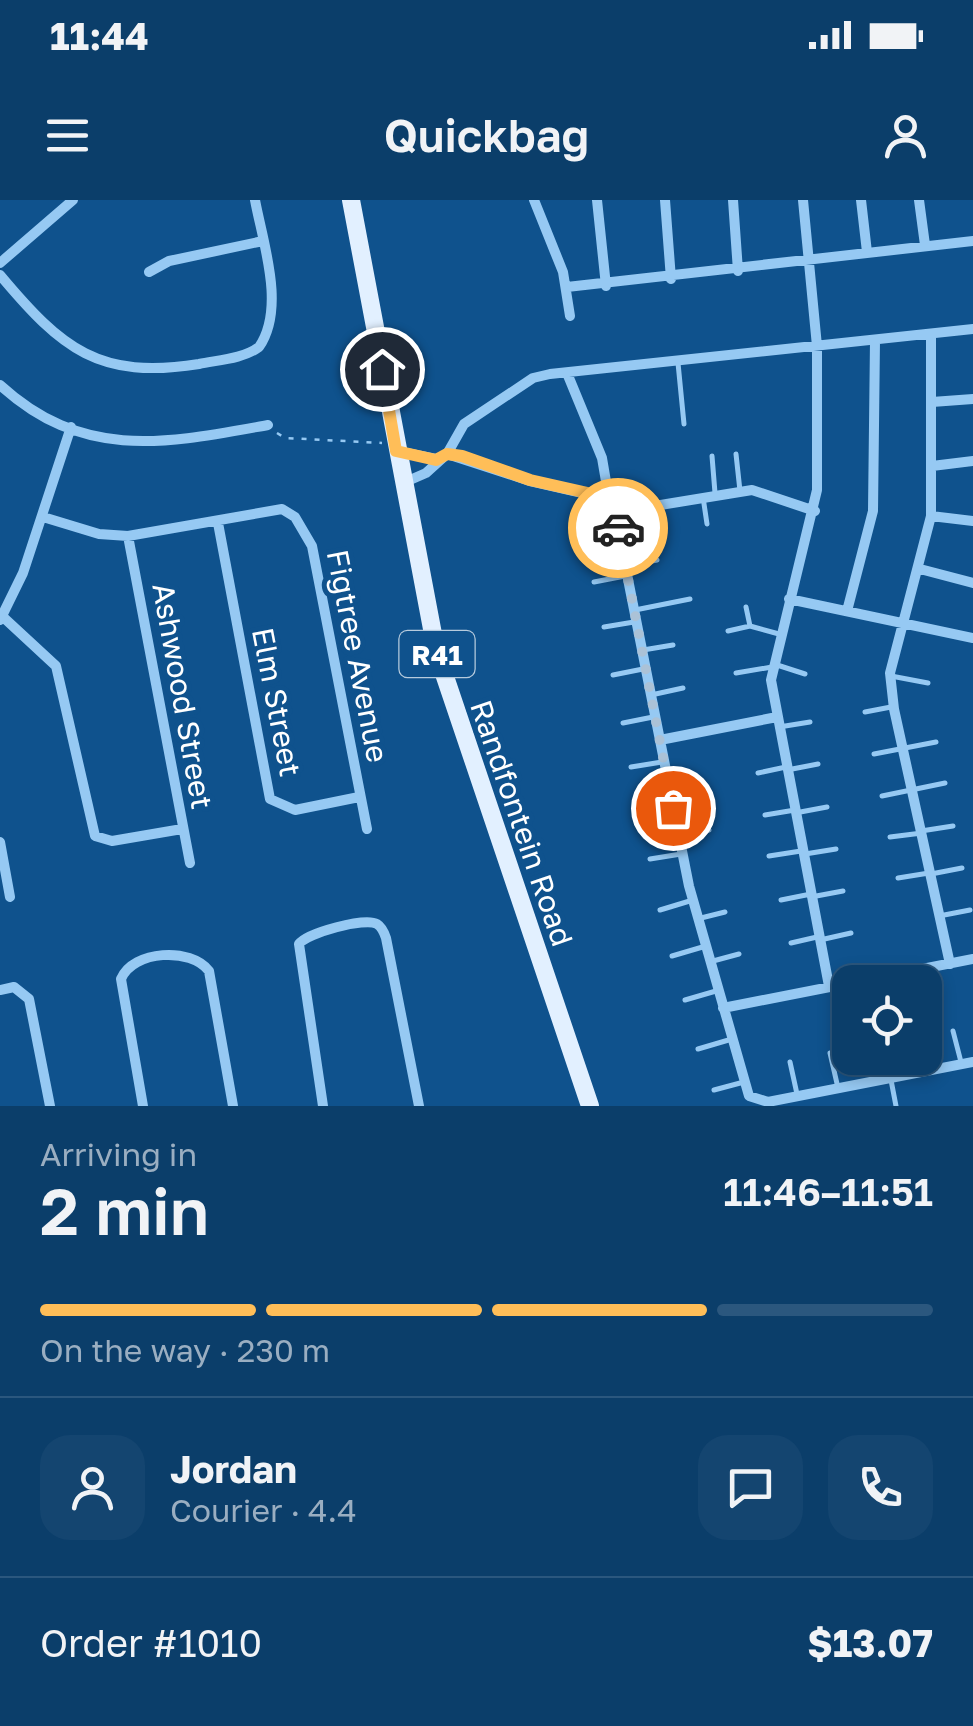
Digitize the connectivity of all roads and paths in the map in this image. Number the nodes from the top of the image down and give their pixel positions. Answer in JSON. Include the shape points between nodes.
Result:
{"nodes":[{"id":1,"x":73,"y":200,"type":"edge"},
{"id":2,"x":255,"y":200,"type":"edge"},
{"id":3,"x":351,"y":200,"type":"edge"},
{"id":4,"x":534,"y":200,"type":"edge"},
{"id":5,"x":596,"y":200,"type":"edge"},
{"id":6,"x":665,"y":200,"type":"edge"},
{"id":7,"x":734,"y":200,"type":"edge"},
{"id":8,"x":802,"y":200,"type":"edge"},
{"id":9,"x":862,"y":200,"type":"edge"},
{"id":10,"x":918,"y":200,"type":"edge"},
{"id":11,"x":263,"y":241,"type":"junction"},
{"id":12,"x":973,"y":242,"type":"edge"},
{"id":13,"x":925,"y":246,"type":"junction"},
{"id":14,"x":867,"y":252,"type":"junction"},
{"id":15,"x":811,"y":261,"type":"junction"},
{"id":16,"x":0,"y":263,"type":"edge"},
{"id":17,"x":738,"y":271,"type":"junction"},
{"id":18,"x":149,"y":272,"type":"dead end"},
{"id":19,"x":0,"y":275,"type":"edge"},
{"id":20,"x":671,"y":278,"type":"junction"},
{"id":21,"x":606,"y":286,"type":"junction"},
{"id":22,"x":567,"y":287,"type":"junction"},
{"id":23,"x":570,"y":316,"type":"dead end"},
{"id":24,"x":973,"y":329,"type":"edge"},
{"id":25,"x":931,"y":334,"type":"junction"},
{"id":26,"x":875,"y":340,"type":"junction"},
{"id":27,"x":817,"y":346,"type":"junction"},
{"id":28,"x":678,"y":361,"type":"junction"},
{"id":29,"x":567,"y":373,"type":"junction"},
{"id":30,"x":0,"y":385,"type":"edge"},
{"id":31,"x":973,"y":399,"type":"edge"},
{"id":32,"x":932,"y":402,"type":"junction"},
{"id":33,"x":684,"y":424,"type":"dead end"},
{"id":34,"x":71,"y":426,"type":"junction"},
{"id":35,"x":268,"y":426,"type":"joint"},
{"id":36,"x":396,"y":448,"type":"junction"},
{"id":37,"x":736,"y":454,"type":"dead end"},
{"id":38,"x":712,"y":456,"type":"dead end"},
{"id":39,"x":442,"y":457,"type":"junction"},
{"id":40,"x":973,"y":461,"type":"edge"},
{"id":41,"x":932,"y":466,"type":"junction"},
{"id":42,"x":402,"y":484,"type":"junction"},
{"id":43,"x":740,"y":491,"type":"junction"},
{"id":44,"x":709,"y":496,"type":"junction"},
{"id":45,"x":610,"y":498,"type":"junction"},
{"id":46,"x":624,"y":511,"type":"junction"},
{"id":47,"x":814,"y":511,"type":"junction"},
{"id":48,"x":931,"y":516,"type":"junction"},
{"id":49,"x":43,"y":517,"type":"junction"},
{"id":50,"x":973,"y":521,"type":"edge"},
{"id":51,"x":218,"y":523,"type":"junction"},
{"id":52,"x":707,"y":524,"type":"dead end"},
{"id":53,"x":618,"y":529,"type":"junction"},
{"id":54,"x":128,"y":536,"type":"junction"},
{"id":55,"x":584,"y":537,"type":"dead end"},
{"id":56,"x":656,"y":560,"type":"dead end"},
{"id":57,"x":920,"y":569,"type":"junction"},
{"id":58,"x":627,"y":571,"type":"junction"},
{"id":59,"x":594,"y":582,"type":"dead end"},
{"id":60,"x":973,"y":583,"type":"edge"},
{"id":61,"x":690,"y":599,"type":"dead end"},
{"id":62,"x":789,"y":599,"type":"junction"},
{"id":63,"x":746,"y":607,"type":"dead end"},
{"id":64,"x":847,"y":611,"type":"junction"},
{"id":65,"x":636,"y":616,"type":"junction"},
{"id":66,"x":2,"y":619,"type":"edge"},
{"id":67,"x":904,"y":622,"type":"junction"},
{"id":68,"x":750,"y":626,"type":"junction"},
{"id":69,"x":604,"y":627,"type":"dead end"},
{"id":70,"x":728,"y":631,"type":"dead end"},
{"id":71,"x":779,"y":634,"type":"junction"},
{"id":72,"x":973,"y":638,"type":"edge"},
{"id":73,"x":673,"y":645,"type":"dead end"},
{"id":74,"x":642,"y":650,"type":"junction"},
{"id":75,"x":772,"y":665,"type":"junction"},
{"id":76,"x":646,"y":668,"type":"junction"},
{"id":77,"x":736,"y":673,"type":"dead end"},
{"id":78,"x":804,"y":674,"type":"dead end"},
{"id":79,"x":613,"y":675,"type":"dead end"},
{"id":80,"x":890,"y":676,"type":"junction"},
{"id":81,"x":928,"y":683,"type":"dead end"},
{"id":82,"x":683,"y":688,"type":"dead end"},
{"id":83,"x":651,"y":694,"type":"junction"},
{"id":84,"x":893,"y":707,"type":"junction"},
{"id":85,"x":865,"y":712,"type":"dead end"},
{"id":86,"x":656,"y":716,"type":"junction"},
{"id":87,"x":623,"y":722,"type":"dead end"},
{"id":88,"x":778,"y":722,"type":"junction"},
{"id":89,"x":810,"y":722,"type":"dead end"},
{"id":90,"x":660,"y":740,"type":"junction"},
{"id":91,"x":936,"y":742,"type":"dead end"},
{"id":92,"x":902,"y":749,"type":"junction"},
{"id":93,"x":874,"y":754,"type":"dead end"},
{"id":94,"x":665,"y":762,"type":"junction"},
{"id":95,"x":818,"y":764,"type":"dead end"},
{"id":96,"x":631,"y":767,"type":"dead end"},
{"id":97,"x":787,"y":769,"type":"junction"},
{"id":98,"x":758,"y":773,"type":"dead end"},
{"id":99,"x":945,"y":783,"type":"dead end"},
{"id":100,"x":701,"y":787,"type":"dead end"},
{"id":101,"x":912,"y":790,"type":"junction"},
{"id":102,"x":670,"y":794,"type":"junction"},
{"id":103,"x":882,"y":796,"type":"dead end"},
{"id":104,"x":359,"y":797,"type":"junction"},
{"id":105,"x":827,"y":807,"type":"dead end"},
{"id":106,"x":673,"y":808,"type":"junction"},
{"id":107,"x":795,"y":812,"type":"junction"},
{"id":108,"x":640,"y":814,"type":"dead end"},
{"id":109,"x":765,"y":814,"type":"dead end"},
{"id":110,"x":953,"y":826,"type":"dead end"},
{"id":111,"x":182,"y":829,"type":"junction"},
{"id":112,"x":367,"y":829,"type":"dead end"},
{"id":113,"x":709,"y":830,"type":"dead end"},
{"id":114,"x":921,"y":832,"type":"junction"},
{"id":115,"x":679,"y":837,"type":"junction"},
{"id":116,"x":890,"y":837,"type":"dead end"},
{"id":117,"x":0,"y":842,"type":"edge"},
{"id":118,"x":836,"y":848,"type":"dead end"},
{"id":119,"x":803,"y":852,"type":"junction"},
{"id":120,"x":682,"y":854,"type":"junction"},
{"id":121,"x":769,"y":856,"type":"dead end"},
{"id":122,"x":650,"y":859,"type":"dead end"},
{"id":123,"x":190,"y":863,"type":"dead end"},
{"id":124,"x":2,"y":864,"type":"edge"},
{"id":125,"x":962,"y":868,"type":"dead end"},
{"id":126,"x":930,"y":874,"type":"junction"},
{"id":127,"x":898,"y":878,"type":"dead end"},
{"id":128,"x":843,"y":891,"type":"dead end"},
{"id":129,"x":10,"y":896,"type":"dead end"},
{"id":130,"x":811,"y":896,"type":"junction"},
{"id":131,"x":693,"y":900,"type":"junction"},
{"id":132,"x":781,"y":900,"type":"dead end"},
{"id":133,"x":660,"y":910,"type":"dead end"},
{"id":134,"x":970,"y":910,"type":"dead end"},
{"id":135,"x":725,"y":912,"type":"dead end"},
{"id":136,"x":939,"y":916,"type":"junction"},
{"id":137,"x":698,"y":919,"type":"junction"},
{"id":138,"x":851,"y":933,"type":"dead end"},
{"id":139,"x":819,"y":939,"type":"junction"},
{"id":140,"x":791,"y":943,"type":"dead end"},
{"id":141,"x":706,"y":946,"type":"junction"},
{"id":142,"x":739,"y":954,"type":"dead end"},
{"id":143,"x":672,"y":956,"type":"dead end"},
{"id":144,"x":973,"y":959,"type":"edge"},
{"id":145,"x":710,"y":961,"type":"junction"},
{"id":146,"x":950,"y":964,"type":"junction"},
{"id":147,"x":829,"y":986,"type":"junction"},
{"id":148,"x":0,"y":990,"type":"edge"},
{"id":149,"x":718,"y":990,"type":"junction"},
{"id":150,"x":685,"y":1000,"type":"dead end"},
{"id":151,"x":724,"y":1008,"type":"junction"},
{"id":152,"x":953,"y":1031,"type":"dead end"},
{"id":153,"x":732,"y":1039,"type":"junction"},
{"id":154,"x":698,"y":1049,"type":"dead end"},
{"id":155,"x":830,"y":1053,"type":"dead end"},
{"id":156,"x":790,"y":1062,"type":"dead end"},
{"id":157,"x":967,"y":1063,"type":"edge"},
{"id":158,"x":942,"y":1068,"type":"edge"},
{"id":159,"x":883,"y":1075,"type":"edge"},
{"id":160,"x":904,"y":1075,"type":"edge"},
{"id":161,"x":885,"y":1079,"type":"junction"},
{"id":162,"x":744,"y":1082,"type":"junction"},
{"id":163,"x":838,"y":1088,"type":"junction"},
{"id":164,"x":714,"y":1090,"type":"dead end"},
{"id":165,"x":798,"y":1096,"type":"junction"},
{"id":166,"x":765,"y":1104,"type":"edge"},
{"id":167,"x":50,"y":1106,"type":"edge"},
{"id":168,"x":143,"y":1106,"type":"edge"},
{"id":169,"x":234,"y":1106,"type":"edge"},
{"id":170,"x":323,"y":1106,"type":"edge"},
{"id":171,"x":418,"y":1106,"type":"edge"},
{"id":172,"x":590,"y":1106,"type":"edge"},
{"id":173,"x":896,"y":1106,"type":"edge"}],
"edges":[{"from":1,"to":16,"type":"street"},
{"from":2,"to":11,"type":"street"},
{"from":3,"to":36,"type":"main road","name":"Randfontein Road","number":"R41"},
{"from":4,"to":22,"type":"street"},
{"from":5,"to":21,"type":"street"},
{"from":6,"to":20,"type":"street"},
{"from":7,"to":17,"type":"street"},
{"from":8,"to":15,"type":"street"},
{"from":9,"to":14,"type":"street"},
{"from":10,"to":13,"type":"street"},
{"from":11,"to":18,"type":"street","via":[[169,261]]},
{"from":11,"to":19,"type":"street","via":[[270,289],[264,339],[253,352],[168,369],[107,364],[56,338]]},
{"from":12,"to":13,"type":"street"},
{"from":13,"to":14,"type":"street"},
{"from":14,"to":15,"type":"street"},
{"from":15,"to":17,"type":"street"},
{"from":15,"to":27,"type":"street"},
{"from":17,"to":20,"type":"street"},
{"from":20,"to":21,"type":"street"},
{"from":21,"to":22,"type":"street"},
{"from":22,"to":23,"type":"street"},
{"from":24,"to":25,"type":"street"},
{"from":25,"to":26,"type":"street"},
{"from":25,"to":32,"type":"street"},
{"from":26,"to":27,"type":"street"},
{"from":26,"to":64,"type":"street","via":[[873,512]]},
{"from":27,"to":28,"type":"street"},
{"from":27,"to":47,"type":"street"},
{"from":28,"to":29,"type":"street"},
{"from":28,"to":33,"type":"lane"},
{"from":29,"to":39,"type":"street","via":[[533,378],[473,417]]},
{"from":29,"to":45,"type":"street","via":[[602,458]]},
{"from":30,"to":34,"type":"street","via":[[36,412]]},
{"from":31,"to":32,"type":"street"},
{"from":32,"to":41,"type":"street"},
{"from":34,"to":35,"type":"street","via":[[149,444]]},
{"from":34,"to":49,"type":"street"},
{"from":35,"to":36,"type":"path","via":[[284,438]]},
{"from":36,"to":39,"type":"street"},
{"from":36,"to":42,"type":"main road","name":"Randfontein Road","number":"R41"},
{"from":37,"to":43,"type":"lane"},
{"from":38,"to":44,"type":"lane"},
{"from":39,"to":42,"type":"street"},
{"from":39,"to":45,"type":"street"},
{"from":40,"to":41,"type":"street"},
{"from":41,"to":48,"type":"street"},
{"from":42,"to":172,"type":"main road","name":"Randfontein Road","number":"R41","via":[[454,715]]},
{"from":43,"to":44,"type":"street"},
{"from":43,"to":47,"type":"street","via":[[775,494]]},
{"from":44,"to":46,"type":"street"},
{"from":44,"to":52,"type":"lane"},
{"from":45,"to":46,"type":"street"},
{"from":46,"to":53,"type":"street"},
{"from":47,"to":62,"type":"street"},
{"from":48,"to":50,"type":"street"},
{"from":48,"to":57,"type":"street"},
{"from":49,"to":54,"type":"street","name":"Figtree Avenue"},
{"from":49,"to":66,"type":"street"},
{"from":51,"to":54,"type":"street","name":"Figtree Avenue"},
{"from":51,"to":104,"type":"street","name":"Figtree Avenue","via":[[282,508],[306,534],[322,588]]},
{"from":51,"to":104,"type":"street","name":"Elm Street","via":[[270,799],[295,810]]},
{"from":53,"to":55,"type":"lane"},
{"from":53,"to":58,"type":"street"},
{"from":54,"to":111,"type":"street","name":"Ashwood Street"},
{"from":56,"to":58,"type":"lane"},
{"from":57,"to":60,"type":"street"},
{"from":57,"to":67,"type":"street"},
{"from":58,"to":59,"type":"lane"},
{"from":58,"to":65,"type":"street"},
{"from":61,"to":65,"type":"lane"},
{"from":62,"to":64,"type":"street"},
{"from":62,"to":71,"type":"street"},
{"from":63,"to":68,"type":"lane"},
{"from":64,"to":67,"type":"street"},
{"from":65,"to":69,"type":"lane"},
{"from":65,"to":74,"type":"street"},
{"from":66,"to":111,"type":"street","via":[[50,657],[61,678],[95,836],[112,842]]},
{"from":67,"to":72,"type":"street"},
{"from":67,"to":80,"type":"street"},
{"from":68,"to":70,"type":"lane"},
{"from":68,"to":71,"type":"lane"},
{"from":71,"to":75,"type":"street"},
{"from":73,"to":74,"type":"lane"},
{"from":74,"to":76,"type":"street"},
{"from":75,"to":77,"type":"lane"},
{"from":75,"to":78,"type":"lane"},
{"from":75,"to":88,"type":"street"},
{"from":76,"to":79,"type":"lane"},
{"from":76,"to":83,"type":"street"},
{"from":80,"to":81,"type":"lane"},
{"from":80,"to":84,"type":"street"},
{"from":82,"to":83,"type":"lane"},
{"from":83,"to":86,"type":"street"},
{"from":84,"to":85,"type":"lane"},
{"from":84,"to":92,"type":"street"},
{"from":86,"to":87,"type":"lane"},
{"from":86,"to":90,"type":"street"},
{"from":88,"to":89,"type":"lane"},
{"from":88,"to":90,"type":"street"},
{"from":88,"to":97,"type":"street"},
{"from":90,"to":94,"type":"street"},
{"from":91,"to":92,"type":"lane"},
{"from":92,"to":93,"type":"lane"},
{"from":92,"to":101,"type":"street"},
{"from":94,"to":96,"type":"lane"},
{"from":94,"to":102,"type":"street"},
{"from":95,"to":97,"type":"lane"},
{"from":97,"to":98,"type":"lane"},
{"from":97,"to":107,"type":"street"},
{"from":99,"to":101,"type":"lane"},
{"from":100,"to":102,"type":"lane"},
{"from":101,"to":103,"type":"lane"},
{"from":101,"to":114,"type":"street"},
{"from":102,"to":106,"type":"street"},
{"from":104,"to":112,"type":"street","name":"Figtree Avenue"},
{"from":105,"to":107,"type":"lane"},
{"from":106,"to":108,"type":"lane"},
{"from":106,"to":115,"type":"street"},
{"from":107,"to":109,"type":"lane"},
{"from":107,"to":119,"type":"street"},
{"from":110,"to":114,"type":"lane"},
{"from":111,"to":123,"type":"street","name":"Ashwood Street"},
{"from":113,"to":115,"type":"lane"},
{"from":114,"to":116,"type":"lane"},
{"from":114,"to":126,"type":"street"},
{"from":115,"to":120,"type":"street"},
{"from":117,"to":124,"type":"street"},
{"from":118,"to":119,"type":"lane"},
{"from":119,"to":121,"type":"lane"},
{"from":119,"to":130,"type":"street"},
{"from":120,"to":122,"type":"lane"},
{"from":120,"to":131,"type":"street"},
{"from":124,"to":129,"type":"street"},
{"from":125,"to":126,"type":"lane"},
{"from":126,"to":127,"type":"lane"},
{"from":126,"to":136,"type":"street"},
{"from":128,"to":130,"type":"lane"},
{"from":130,"to":132,"type":"lane"},
{"from":130,"to":139,"type":"street"},
{"from":131,"to":133,"type":"lane"},
{"from":131,"to":137,"type":"street"},
{"from":134,"to":136,"type":"lane"},
{"from":135,"to":137,"type":"lane"},
{"from":136,"to":146,"type":"street"},
{"from":137,"to":141,"type":"street"},
{"from":138,"to":139,"type":"lane"},
{"from":139,"to":140,"type":"lane"},
{"from":139,"to":147,"type":"street"},
{"from":141,"to":143,"type":"lane"},
{"from":141,"to":145,"type":"street"},
{"from":142,"to":145,"type":"lane"},
{"from":144,"to":146,"type":"street"},
{"from":145,"to":149,"type":"street"},
{"from":146,"to":147,"type":"street"},
{"from":147,"to":151,"type":"street"},
{"from":148,"to":167,"type":"street","via":[[14,987],[29,999]]},
{"from":149,"to":150,"type":"lane"},
{"from":149,"to":151,"type":"street"},
{"from":151,"to":153,"type":"street"},
{"from":152,"to":157,"type":"lane"},
{"from":153,"to":154,"type":"lane"},
{"from":153,"to":162,"type":"street"},
{"from":155,"to":163,"type":"lane"},
{"from":156,"to":165,"type":"lane"},
{"from":157,"to":158,"type":"street"},
{"from":159,"to":161,"type":"lane"},
{"from":160,"to":161,"type":"street"},
{"from":161,"to":163,"type":"street"},
{"from":161,"to":173,"type":"lane"},
{"from":162,"to":164,"type":"lane"},
{"from":162,"to":166,"type":"street","via":[[751,1098]]},
{"from":163,"to":165,"type":"street"},
{"from":165,"to":166,"type":"street"},
{"from":168,"to":169,"type":"street","via":[[121,979],[135,964],[184,954],[209,971]]},
{"from":170,"to":171,"type":"street","via":[[299,944],[312,933],[370,922],[386,938]]}]}
